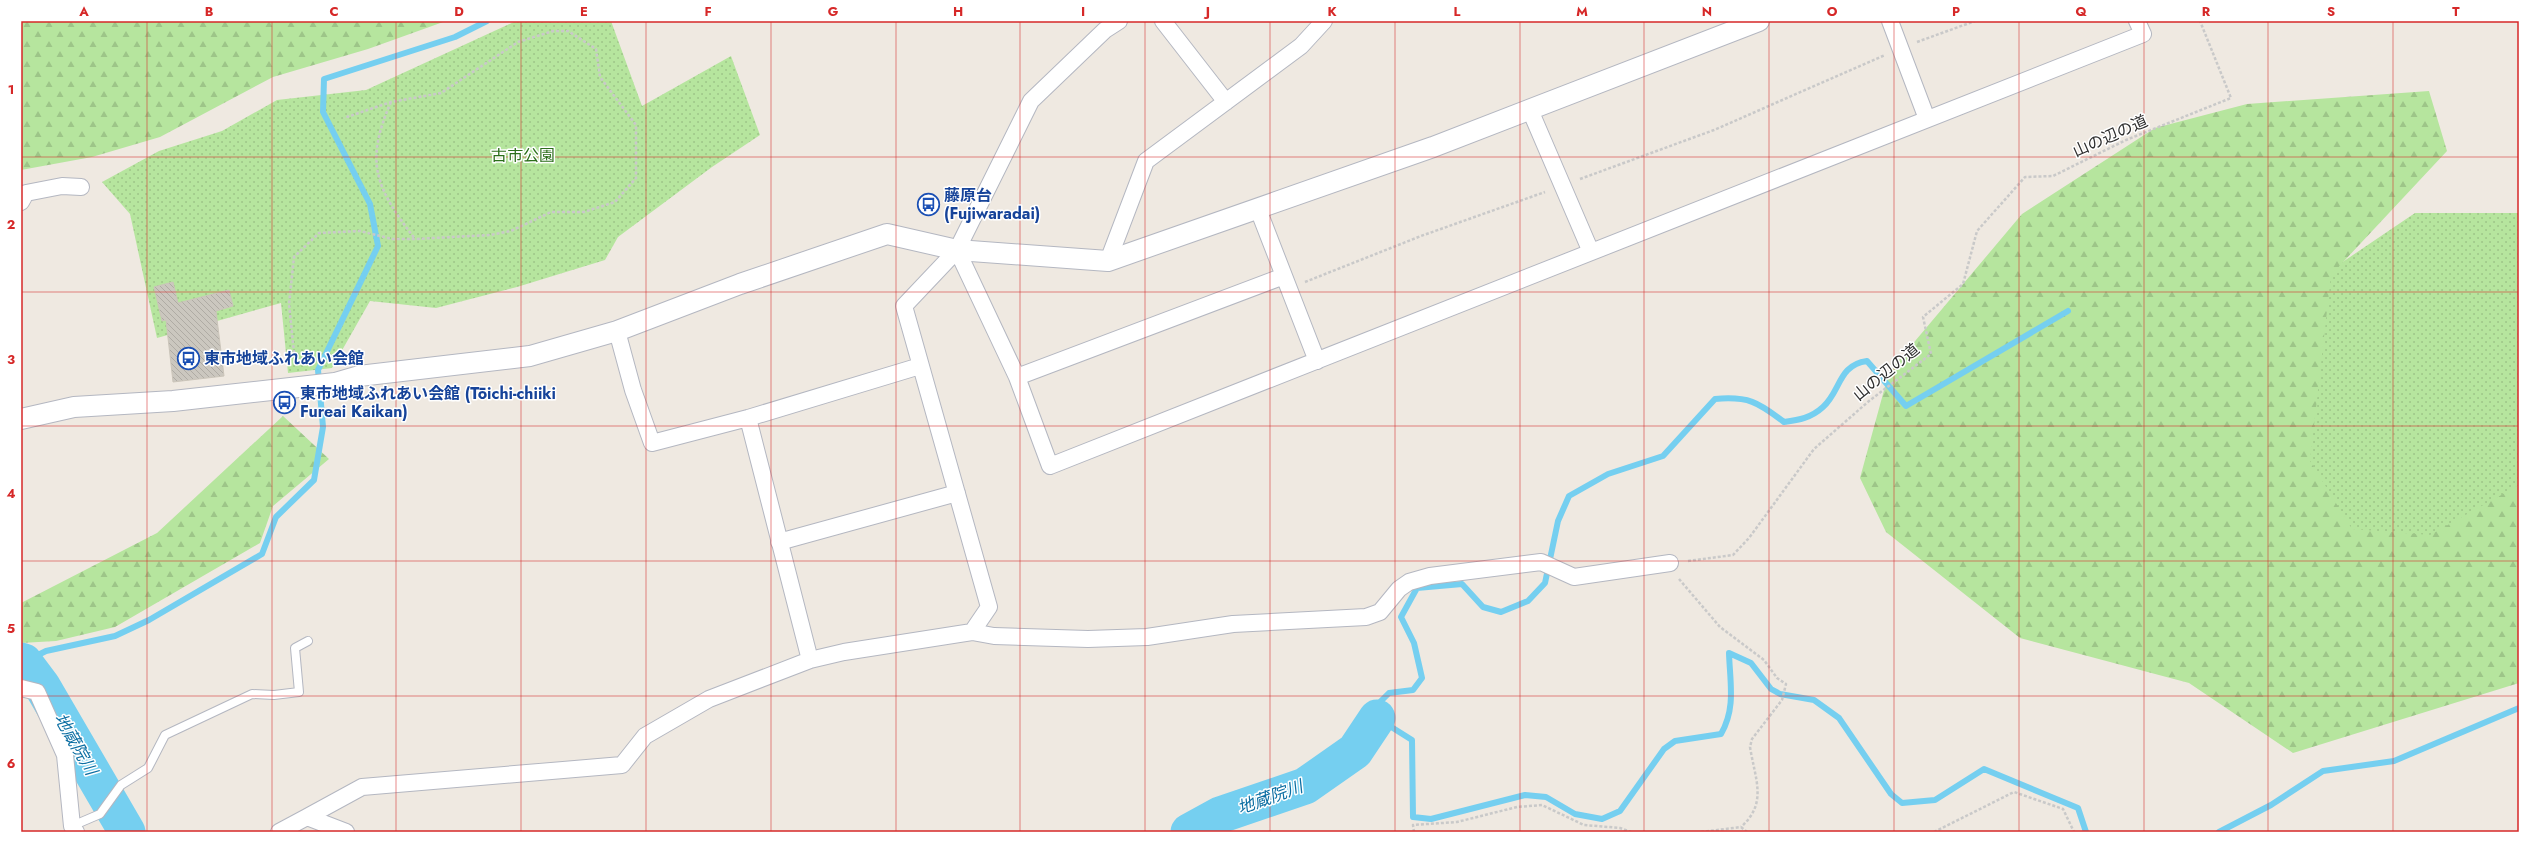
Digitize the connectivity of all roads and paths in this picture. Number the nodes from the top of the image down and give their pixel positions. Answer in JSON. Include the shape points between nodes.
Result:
{"nodes":[{"id":1,"x":1119,"y":21,"type":"edge"},
{"id":2,"x":1163,"y":21,"type":"edge"},
{"id":3,"x":1324,"y":21,"type":"edge"},
{"id":4,"x":1759,"y":21,"type":"edge"},
{"id":5,"x":1890,"y":21,"type":"edge"},
{"id":6,"x":1975,"y":21,"type":"edge"},
{"id":7,"x":2137,"y":21,"type":"edge"},
{"id":8,"x":2200,"y":21,"type":"edge"},
{"id":9,"x":1900,"y":49,"type":"junction"},
{"id":10,"x":391,"y":102,"type":"junction"},
{"id":11,"x":1226,"y":102,"type":"junction"},
{"id":12,"x":1530,"y":110,"type":"junction"},
{"id":13,"x":344,"y":118,"type":"dead end"},
{"id":14,"x":1927,"y":119,"type":"junction"},
{"id":15,"x":1562,"y":186,"type":"junction"},
{"id":16,"x":82,"y":187,"type":"dead end"},
{"id":17,"x":21,"y":202,"type":"edge"},
{"id":18,"x":1258,"y":208,"type":"junction"},
{"id":19,"x":415,"y":239,"type":"junction"},
{"id":20,"x":957,"y":250,"type":"junction"},
{"id":21,"x":1590,"y":252,"type":"junction"},
{"id":22,"x":1108,"y":261,"type":"junction"},
{"id":23,"x":1286,"y":283,"type":"junction"},
{"id":24,"x":617,"y":331,"type":"junction"},
{"id":25,"x":294,"y":352,"type":"dead end"},
{"id":26,"x":1317,"y":361,"type":"junction"},
{"id":27,"x":920,"y":366,"type":"junction"},
{"id":28,"x":1017,"y":377,"type":"junction"},
{"id":29,"x":748,"y":418,"type":"junction"},
{"id":30,"x":21,"y":419,"type":"edge"},
{"id":31,"x":957,"y":493,"type":"junction"},
{"id":32,"x":779,"y":542,"type":"junction"},
{"id":33,"x":1670,"y":563,"type":"junction"},
{"id":34,"x":972,"y":632,"type":"junction"},
{"id":35,"x":308,"y":641,"type":"dead end"},
{"id":36,"x":810,"y":660,"type":"junction"},
{"id":37,"x":21,"y":688,"type":"edge"},
{"id":38,"x":307,"y":816,"type":"junction"},
{"id":39,"x":1741,"y":827,"type":"junction"},
{"id":40,"x":74,"y":829,"type":"edge"},
{"id":41,"x":1722,"y":830,"type":"junction"},
{"id":42,"x":278,"y":832,"type":"edge"},
{"id":43,"x":346,"y":832,"type":"edge"},
{"id":44,"x":1414,"y":832,"type":"edge"},
{"id":45,"x":1631,"y":832,"type":"edge"},
{"id":46,"x":1701,"y":832,"type":"edge"},
{"id":47,"x":1714,"y":832,"type":"edge"},
{"id":48,"x":1747,"y":832,"type":"edge"},
{"id":49,"x":1934,"y":832,"type":"edge"},
{"id":50,"x":2074,"y":832,"type":"edge"}],
"edges":[{"from":1,"to":20,"type":"street","via":[[1105,30],[1030,100]]},
{"from":2,"to":11,"type":"street"},
{"from":3,"to":11,"type":"street","via":[[1301,46]]},
{"from":4,"to":12,"type":"street"},
{"from":5,"to":9,"type":"street"},
{"from":6,"to":9,"type":"path"},
{"from":7,"to":14,"type":"street","via":[[2143,34]]},
{"from":8,"to":33,"type":"path","name":"山の辺の道","via":[[2230,98],[2126,140],[2053,176],[2025,177],[1977,231],[1963,284],[1923,317],[1931,354],[1869,400],[1814,448],[1749,538],[1733,555]]},
{"from":9,"to":14,"type":"street"},
{"from":9,"to":15,"type":"path","via":[[1714,130]]},
{"from":10,"to":13,"type":"path"},
{"from":10,"to":19,"type":"path","via":[[381,126],[375,154],[379,183],[396,214]]},
{"from":10,"to":19,"type":"path","via":[[441,94],[518,42],[553,31],[568,31],[596,49],[600,77],[636,125],[636,178],[615,202],[584,212],[551,212],[510,231],[490,235]]},
{"from":11,"to":22,"type":"street","via":[[1146,161]]},
{"from":12,"to":15,"type":"street"},
{"from":12,"to":18,"type":"street"},
{"from":14,"to":21,"type":"street"},
{"from":15,"to":21,"type":"street"},
{"from":15,"to":23,"type":"path"},
{"from":16,"to":17,"type":"street","via":[[62,186],[26,193]]},
{"from":18,"to":22,"type":"street"},
{"from":18,"to":23,"type":"street"},
{"from":19,"to":25,"type":"path","via":[[392,239],[360,231],[319,233],[294,257],[290,304]]},
{"from":20,"to":22,"type":"street"},
{"from":20,"to":24,"type":"street","via":[[887,234],[740,284]]},
{"from":20,"to":27,"type":"street","via":[[904,306]]},
{"from":20,"to":28,"type":"street"},
{"from":21,"to":26,"type":"street"},
{"from":23,"to":26,"type":"street"},
{"from":23,"to":28,"type":"street"},
{"from":24,"to":29,"type":"street","via":[[633,390],[652,442]]},
{"from":24,"to":30,"type":"street","via":[[530,356],[173,401],[74,407]]},
{"from":26,"to":28,"type":"street","via":[[1050,466]]},
{"from":27,"to":29,"type":"street"},
{"from":27,"to":31,"type":"street"},
{"from":29,"to":32,"type":"street"},
{"from":31,"to":32,"type":"street"},
{"from":31,"to":34,"type":"street","via":[[989,607]]},
{"from":32,"to":36,"type":"street"},
{"from":33,"to":34,"type":"street","via":[[1574,577],[1541,562],[1430,576],[1409,582],[1399,589],[1380,612],[1366,617],[1233,624],[1148,637],[1088,639],[994,636]]},
{"from":33,"to":39,"type":"path","via":[[1681,581],[1720,627],[1764,660],[1777,678],[1786,684],[1782,700],[1752,740],[1750,747],[1759,800],[1750,818]]},
{"from":34,"to":36,"type":"street","via":[[844,652]]},
{"from":35,"to":40,"type":"lane","via":[[295,648],[299,692],[252,694],[165,735],[148,768],[121,785],[100,814]]},
{"from":36,"to":38,"type":"street","via":[[709,699],[645,736],[622,765],[362,787]]},
{"from":37,"to":40,"type":"street","via":[[36,692],[65,755]]},
{"from":38,"to":42,"type":"street"},
{"from":38,"to":43,"type":"street"},
{"from":39,"to":41,"type":"path"},
{"from":39,"to":48,"type":"path"},
{"from":41,"to":46,"type":"path"},
{"from":41,"to":47,"type":"path"},
{"from":44,"to":45,"type":"path","via":[[1413,825],[1457,822],[1517,807],[1542,805],[1584,825],[1620,828]]},
{"from":49,"to":50,"type":"path","via":[[2014,792],[2063,809]]}]}
